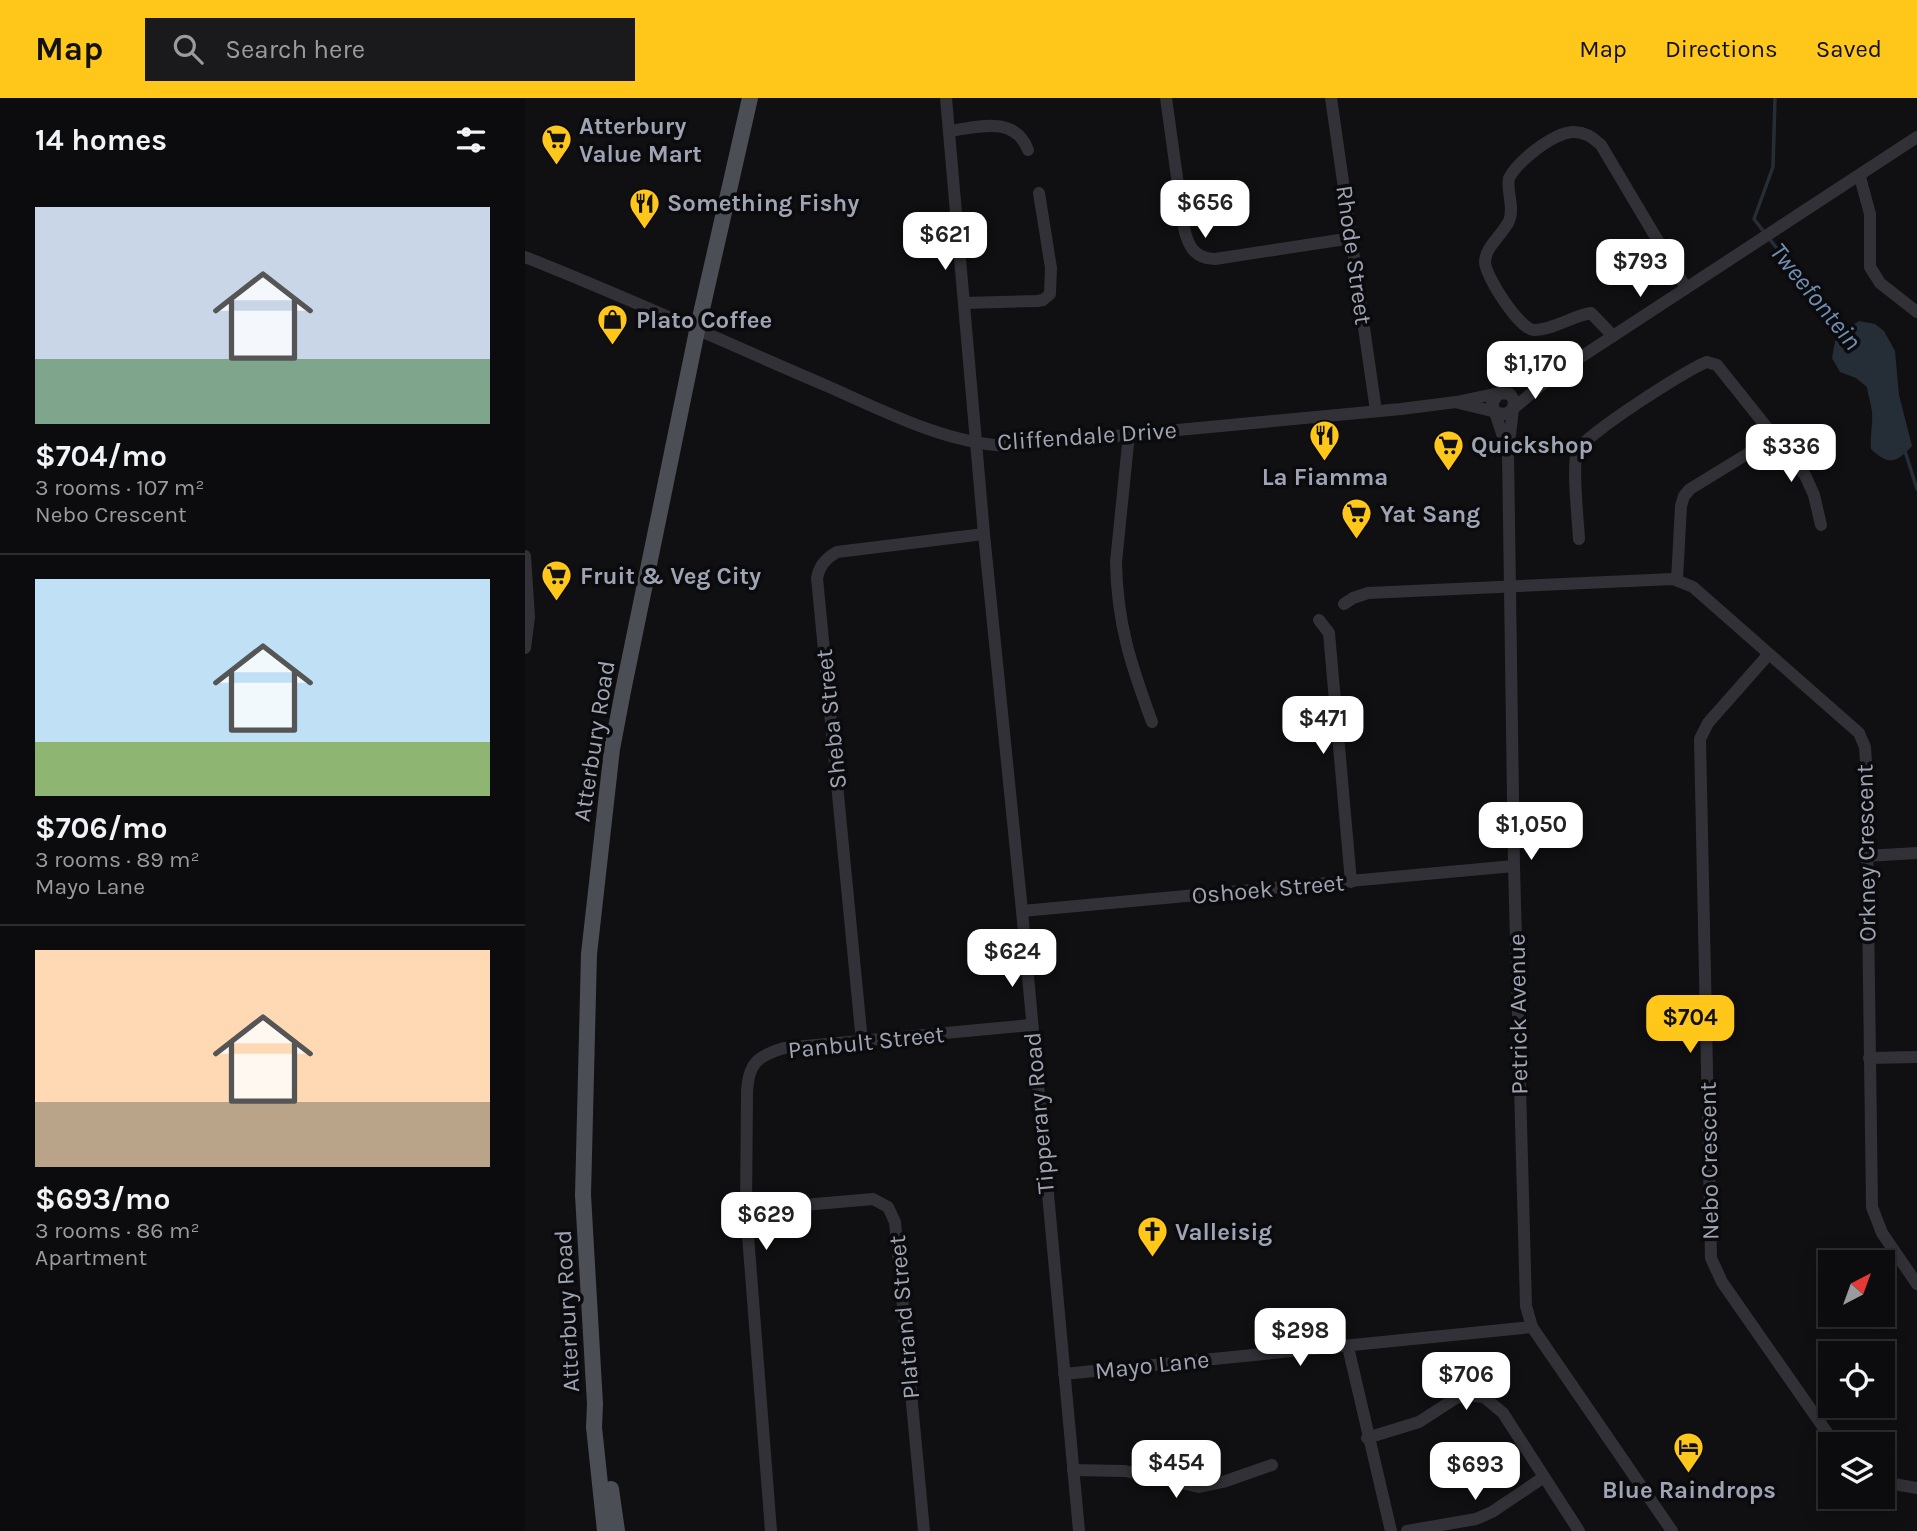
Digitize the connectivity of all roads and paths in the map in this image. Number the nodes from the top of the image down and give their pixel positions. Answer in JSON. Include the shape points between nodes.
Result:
{"nodes":[{"id":1,"x":750,"y":98,"type":"edge"},
{"id":2,"x":947,"y":98,"type":"edge"},
{"id":3,"x":1166,"y":98,"type":"edge"},
{"id":4,"x":1331,"y":98,"type":"edge"},
{"id":5,"x":949,"y":131,"type":"junction"},
{"id":6,"x":1917,"y":137,"type":"edge"},
{"id":7,"x":1028,"y":150,"type":"dead end"},
{"id":8,"x":1860,"y":177,"type":"junction"},
{"id":9,"x":1038,"y":193,"type":"dead end"},
{"id":10,"x":1352,"y":238,"type":"junction"},
{"id":11,"x":525,"y":257,"type":"edge"},
{"id":12,"x":1686,"y":288,"type":"junction"},
{"id":13,"x":964,"y":303,"type":"junction"},
{"id":14,"x":1917,"y":312,"type":"edge"},
{"id":15,"x":697,"y":331,"type":"junction"},
{"id":16,"x":1613,"y":336,"type":"junction"},
{"id":17,"x":1552,"y":376,"type":"junction"},
{"id":18,"x":1503,"y":393,"type":"junction"},
{"id":19,"x":1456,"y":402,"type":"junction"},
{"id":20,"x":1514,"y":408,"type":"junction"},
{"id":21,"x":1376,"y":411,"type":"junction"},
{"id":22,"x":1497,"y":412,"type":"junction"},
{"id":23,"x":1129,"y":434,"type":"junction"},
{"id":24,"x":1775,"y":437,"type":"junction"},
{"id":25,"x":977,"y":444,"type":"junction"},
{"id":26,"x":1508,"y":452,"type":"junction"},
{"id":27,"x":1821,"y":525,"type":"dead end"},
{"id":28,"x":984,"y":534,"type":"junction"},
{"id":29,"x":1579,"y":538,"type":"dead end"},
{"id":30,"x":525,"y":556,"type":"edge"},
{"id":31,"x":1677,"y":580,"type":"junction"},
{"id":32,"x":1510,"y":586,"type":"junction"},
{"id":33,"x":527,"y":595,"type":"edge"},
{"id":34,"x":1344,"y":604,"type":"dead end"},
{"id":35,"x":1319,"y":620,"type":"dead end"},
{"id":36,"x":525,"y":648,"type":"edge"},
{"id":37,"x":1769,"y":654,"type":"junction"},
{"id":38,"x":1152,"y":722,"type":"dead end"},
{"id":39,"x":1917,"y":853,"type":"edge"},
{"id":40,"x":1866,"y":856,"type":"junction"},
{"id":41,"x":1514,"y":866,"type":"junction"},
{"id":42,"x":1351,"y":882,"type":"junction"},
{"id":43,"x":1022,"y":911,"type":"junction"},
{"id":44,"x":1031,"y":1026,"type":"junction"},
{"id":45,"x":863,"y":1042,"type":"junction"},
{"id":46,"x":1917,"y":1057,"type":"edge"},
{"id":47,"x":1869,"y":1058,"type":"junction"},
{"id":48,"x":746,"y":1210,"type":"junction"},
{"id":49,"x":1917,"y":1284,"type":"edge"},
{"id":50,"x":1532,"y":1327,"type":"junction"},
{"id":51,"x":1348,"y":1347,"type":"junction"},
{"id":52,"x":1064,"y":1374,"type":"junction"},
{"id":53,"x":595,"y":1404,"type":"junction"},
{"id":54,"x":1827,"y":1432,"type":"edge"},
{"id":55,"x":1367,"y":1438,"type":"junction"},
{"id":56,"x":1272,"y":1465,"type":"dead end"},
{"id":57,"x":1073,"y":1470,"type":"junction"},
{"id":58,"x":1544,"y":1477,"type":"junction"},
{"id":59,"x":1895,"y":1484,"type":"edge"},
{"id":60,"x":1917,"y":1488,"type":"edge"},
{"id":61,"x":605,"y":1531,"type":"edge"},
{"id":62,"x":617,"y":1531,"type":"edge"},
{"id":63,"x":771,"y":1531,"type":"edge"},
{"id":64,"x":924,"y":1531,"type":"edge"},
{"id":65,"x":1079,"y":1531,"type":"edge"},
{"id":66,"x":1391,"y":1531,"type":"edge"},
{"id":67,"x":1407,"y":1531,"type":"edge"},
{"id":68,"x":1579,"y":1531,"type":"edge"},
{"id":69,"x":1672,"y":1531,"type":"edge"}],
"edges":[{"from":1,"to":15,"type":"main road","name":"Atterbury Road"},
{"from":2,"to":5,"type":"street","name":"Tipperary Road"},
{"from":3,"to":10,"type":"street","via":[[1184,228],[1194,252],[1215,260]]},
{"from":4,"to":10,"type":"street","name":"Rhode Street"},
{"from":5,"to":7,"type":"street","via":[[1007,128],[1020,135]]},
{"from":5,"to":13,"type":"street","name":"Tipperary Road"},
{"from":6,"to":8,"type":"street","name":"Cliffendale Drive"},
{"from":8,"to":12,"type":"street","name":"Cliffendale Drive"},
{"from":8,"to":14,"type":"street","via":[[1870,214],[1869,257],[1874,275]]},
{"from":9,"to":13,"type":"street","via":[[1051,268],[1050,294],[1037,301]]},
{"from":10,"to":21,"type":"street","name":"Rhode Street"},
{"from":11,"to":15,"type":"street","name":"Cliffendale Drive"},
{"from":12,"to":16,"type":"street","name":"Cliffendale Drive"},
{"from":12,"to":16,"type":"street","via":[[1601,145],[1581,132],[1549,141],[1509,178],[1511,215],[1485,258],[1486,268],[1515,317],[1530,330],[1591,313]]},
{"from":13,"to":25,"type":"street","name":"Tipperary Road"},
{"from":15,"to":25,"type":"street","name":"Cliffendale Drive","via":[[866,403]]},
{"from":15,"to":53,"type":"main road","name":"Atterbury Road","via":[[613,749],[589,954],[583,1195]]},
{"from":16,"to":17,"type":"street","name":"Cliffendale Drive"},
{"from":17,"to":18,"type":"street","name":"Cliffendale Drive"},
{"from":17,"to":20,"type":"street","name":"Cliffendale Drive"},
{"from":18,"to":19,"type":"street","name":"Cliffendale Drive"},
{"from":18,"to":20,"type":"street","via":[[1514,398]]},
{"from":18,"to":22,"type":"street","via":[[1493,400]]},
{"from":19,"to":21,"type":"street","name":"Cliffendale Drive"},
{"from":19,"to":22,"type":"street","name":"Cliffendale Drive"},
{"from":20,"to":22,"type":"street","via":[[1506,414]]},
{"from":20,"to":26,"type":"street","name":"Petrick Avenue"},
{"from":21,"to":23,"type":"street","name":"Cliffendale Drive"},
{"from":22,"to":26,"type":"street","name":"Petrick Avenue"},
{"from":23,"to":25,"type":"street","name":"Cliffendale Drive","via":[[1007,446]]},
{"from":23,"to":38,"type":"street","via":[[1116,581],[1126,647]]},
{"from":24,"to":27,"type":"street","via":[[1810,484]]},
{"from":24,"to":29,"type":"street","via":[[1717,365],[1702,363],[1582,443],[1576,457]]},
{"from":24,"to":31,"type":"street","via":[[1684,496]]},
{"from":25,"to":28,"type":"street","name":"Tipperary Road"},
{"from":26,"to":32,"type":"street","name":"Petrick Avenue"},
{"from":28,"to":43,"type":"street","name":"Tipperary Road"},
{"from":28,"to":45,"type":"street","name":"Sheba Street","via":[[845,550],[827,558],[818,571]]},
{"from":30,"to":33,"type":"street"},
{"from":31,"to":32,"type":"street"},
{"from":31,"to":37,"type":"street","name":"Orkney Crescent","via":[[1693,587]]},
{"from":32,"to":34,"type":"street","via":[[1368,593]]},
{"from":32,"to":41,"type":"street","name":"Petrick Avenue"},
{"from":33,"to":36,"type":"street"},
{"from":35,"to":42,"type":"street","via":[[1329,634]]},
{"from":37,"to":40,"type":"street","name":"Orkney Crescent","via":[[1862,737]]},
{"from":37,"to":54,"type":"street","name":"Nebo Crescent","via":[[1700,738],[1711,1258],[1722,1282]]},
{"from":39,"to":40,"type":"street"},
{"from":40,"to":47,"type":"street","name":"Orkney Crescent"},
{"from":41,"to":42,"type":"street","name":"Oshoek Street"},
{"from":41,"to":50,"type":"street","name":"Petrick Avenue","via":[[1524,1272]]},
{"from":42,"to":43,"type":"street","name":"Oshoek Street"},
{"from":43,"to":44,"type":"street","name":"Tipperary Road"},
{"from":44,"to":45,"type":"street","name":"Panbult Street"},
{"from":44,"to":52,"type":"street","name":"Tipperary Road"},
{"from":45,"to":48,"type":"street","name":"Panbult Street","via":[[784,1048],[765,1054],[752,1066],[747,1093]]},
{"from":46,"to":47,"type":"street"},
{"from":47,"to":49,"type":"street","name":"Orkney Crescent","via":[[1874,1216]]},
{"from":48,"to":63,"type":"street","name":"Panbult Street"},
{"from":48,"to":64,"type":"street","name":"Platrand Street","via":[[873,1199],[888,1207],[895,1222]]},
{"from":50,"to":51,"type":"street","name":"Mayo Lane"},
{"from":50,"to":69,"type":"street","name":"Petrick Avenue"},
{"from":51,"to":52,"type":"street","name":"Mayo Lane"},
{"from":51,"to":55,"type":"street"},
{"from":52,"to":57,"type":"street","name":"Tipperary Road"},
{"from":53,"to":61,"type":"main road","name":"Atterbury Road"},
{"from":53,"to":62,"type":"main road","name":"Atterbury Road"},
{"from":55,"to":58,"type":"street","via":[[1419,1422],[1457,1398],[1477,1394],[1503,1413]]},
{"from":55,"to":66,"type":"street"},
{"from":56,"to":57,"type":"street","via":[[1199,1487],[1125,1471]]},
{"from":57,"to":65,"type":"street","name":"Tipperary Road"},
{"from":58,"to":67,"type":"street","via":[[1476,1519]]},
{"from":58,"to":68,"type":"street"},
{"from":59,"to":60,"type":"street"}]}
